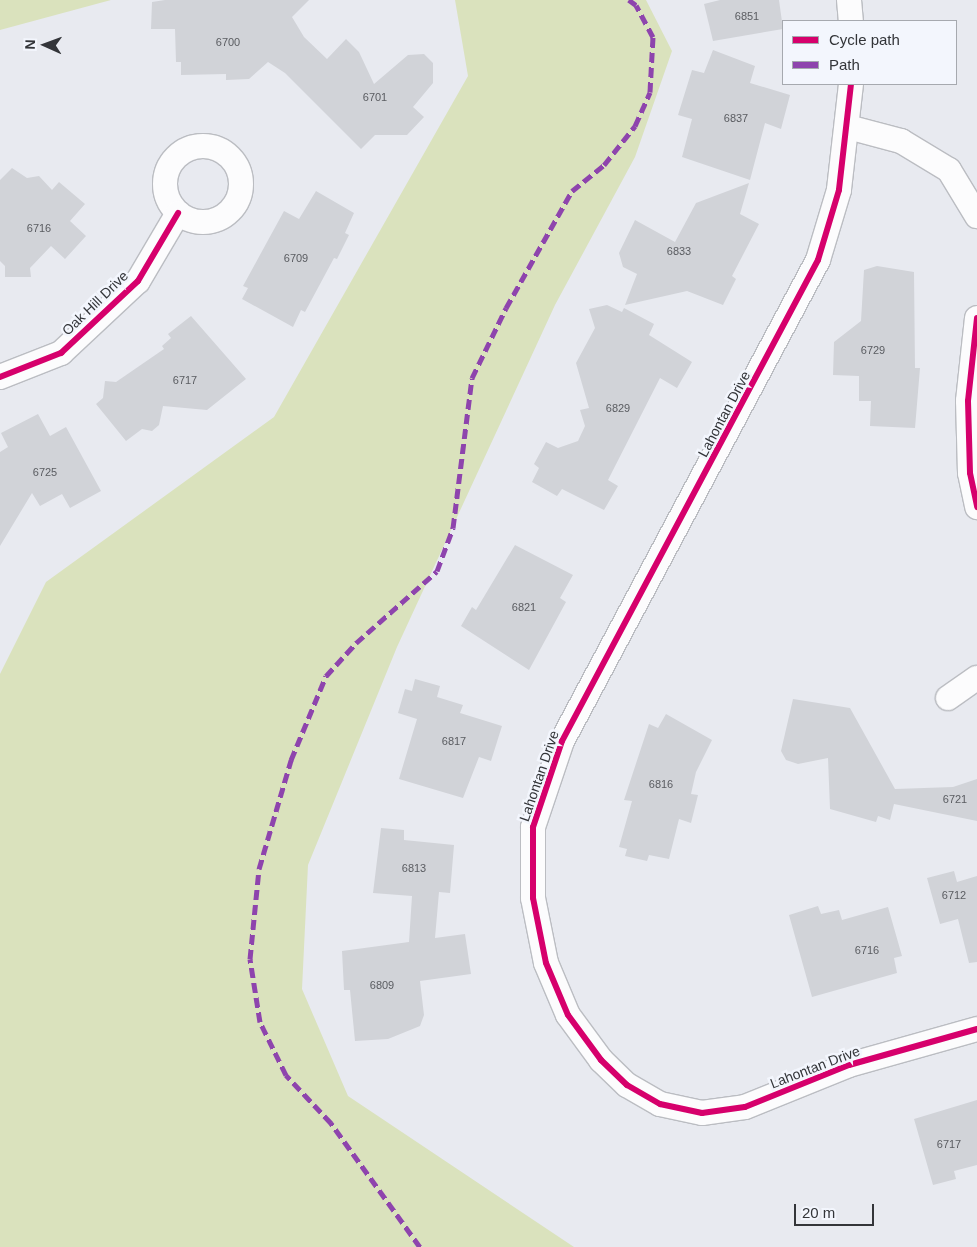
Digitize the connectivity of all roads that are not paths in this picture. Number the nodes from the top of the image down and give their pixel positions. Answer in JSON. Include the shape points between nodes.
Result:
{"nodes":[{"id":1,"x":849,"y":0,"type":"edge"},
{"id":2,"x":851,"y":20,"type":"edge"},
{"id":3,"x":851,"y":85,"type":"edge"},
{"id":4,"x":848,"y":127,"type":"junction"},
{"id":5,"x":178,"y":214,"type":"dead end"},
{"id":6,"x":977,"y":216,"type":"edge"},
{"id":7,"x":977,"y":318,"type":"edge"},
{"id":8,"x":0,"y":378,"type":"edge"},
{"id":9,"x":977,"y":507,"type":"edge"},
{"id":10,"x":977,"y":678,"type":"edge"},
{"id":11,"x":948,"y":698,"type":"dead end"},
{"id":12,"x":977,"y":1029,"type":"edge"}],
"edges":[{"from":1,"to":2,"type":"street"},
{"from":3,"to":4,"type":"street","name":"Lahontan Drive"},
{"from":4,"to":6,"type":"street","via":[[901,141],[949,170]]},
{"from":4,"to":12,"type":"street","name":"Lahontan Drive","via":[[839,190],[814,269],[562,741],[533,827],[533,898],[546,963],[568,1015],[601,1060],[627,1085],[660,1104],[702,1113],[745,1107],[849,1065]]},
{"from":5,"to":8,"type":"street","name":"Oak Hill Drive","via":[[138,281],[61,353]]},
{"from":7,"to":9,"type":"street","via":[[968,401],[970,473]]},
{"from":10,"to":11,"type":"street"}]}
